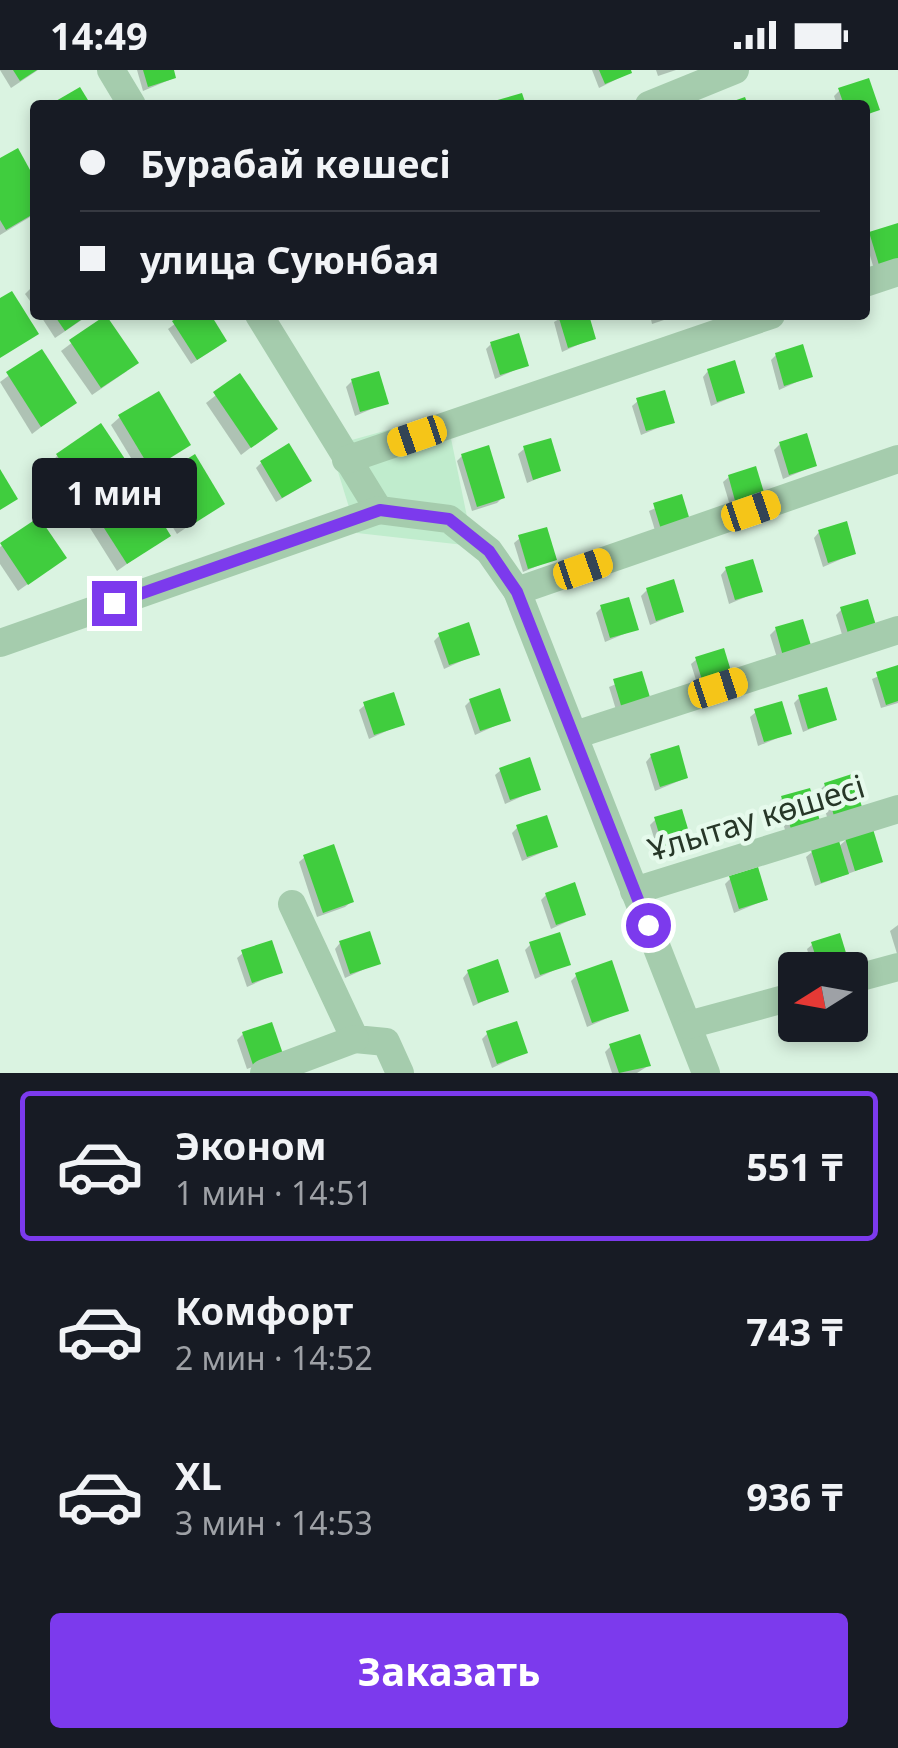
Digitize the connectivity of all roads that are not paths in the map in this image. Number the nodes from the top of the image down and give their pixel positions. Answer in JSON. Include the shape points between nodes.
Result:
{"nodes":[{"id":1,"x":111,"y":70,"type":"edge"},
{"id":2,"x":734,"y":70,"type":"edge"},
{"id":3,"x":129,"y":100,"type":"edge"},
{"id":4,"x":661,"y":100,"type":"edge"},
{"id":5,"x":898,"y":272,"type":"edge"},
{"id":6,"x":870,"y":281,"type":"edge"},
{"id":7,"x":262,"y":320,"type":"edge"},
{"id":8,"x":756,"y":320,"type":"edge"},
{"id":9,"x":898,"y":459,"type":"edge"},
{"id":10,"x":346,"y":460,"type":"junction"},
{"id":11,"x":380,"y":510,"type":"junction"},
{"id":12,"x":517,"y":592,"type":"junction"},
{"id":13,"x":898,"y":630,"type":"edge"},
{"id":14,"x":0,"y":643,"type":"edge"},
{"id":15,"x":574,"y":735,"type":"junction"},
{"id":16,"x":898,"y":809,"type":"edge"},
{"id":17,"x":634,"y":891,"type":"junction"},
{"id":18,"x":292,"y":904,"type":"dead end"},
{"id":19,"x":898,"y":967,"type":"edge"},
{"id":20,"x":868,"y":975,"type":"edge"},
{"id":21,"x":778,"y":1001,"type":"edge"},
{"id":22,"x":688,"y":1025,"type":"junction"},
{"id":23,"x":355,"y":1039,"type":"junction"},
{"id":24,"x":264,"y":1073,"type":"edge"},
{"id":25,"x":400,"y":1073,"type":"edge"},
{"id":26,"x":706,"y":1073,"type":"edge"}],
"edges":[{"from":1,"to":3,"type":"street"},
{"from":2,"to":4,"type":"street"},
{"from":5,"to":6,"type":"street"},
{"from":7,"to":10,"type":"street"},
{"from":8,"to":10,"type":"street"},
{"from":9,"to":12,"type":"street"},
{"from":10,"to":11,"type":"street"},
{"from":11,"to":12,"type":"street","via":[[449,519],[489,551]]},
{"from":11,"to":14,"type":"street"},
{"from":12,"to":15,"type":"street"},
{"from":13,"to":15,"type":"street"},
{"from":15,"to":17,"type":"street"},
{"from":16,"to":17,"type":"street","name":"Ұлытау көшесі"},
{"from":17,"to":22,"type":"street"},
{"from":18,"to":23,"type":"street"},
{"from":19,"to":20,"type":"street"},
{"from":21,"to":22,"type":"street"},
{"from":22,"to":26,"type":"street"},
{"from":23,"to":24,"type":"street"},
{"from":23,"to":25,"type":"street","via":[[386,1042]]}]}
